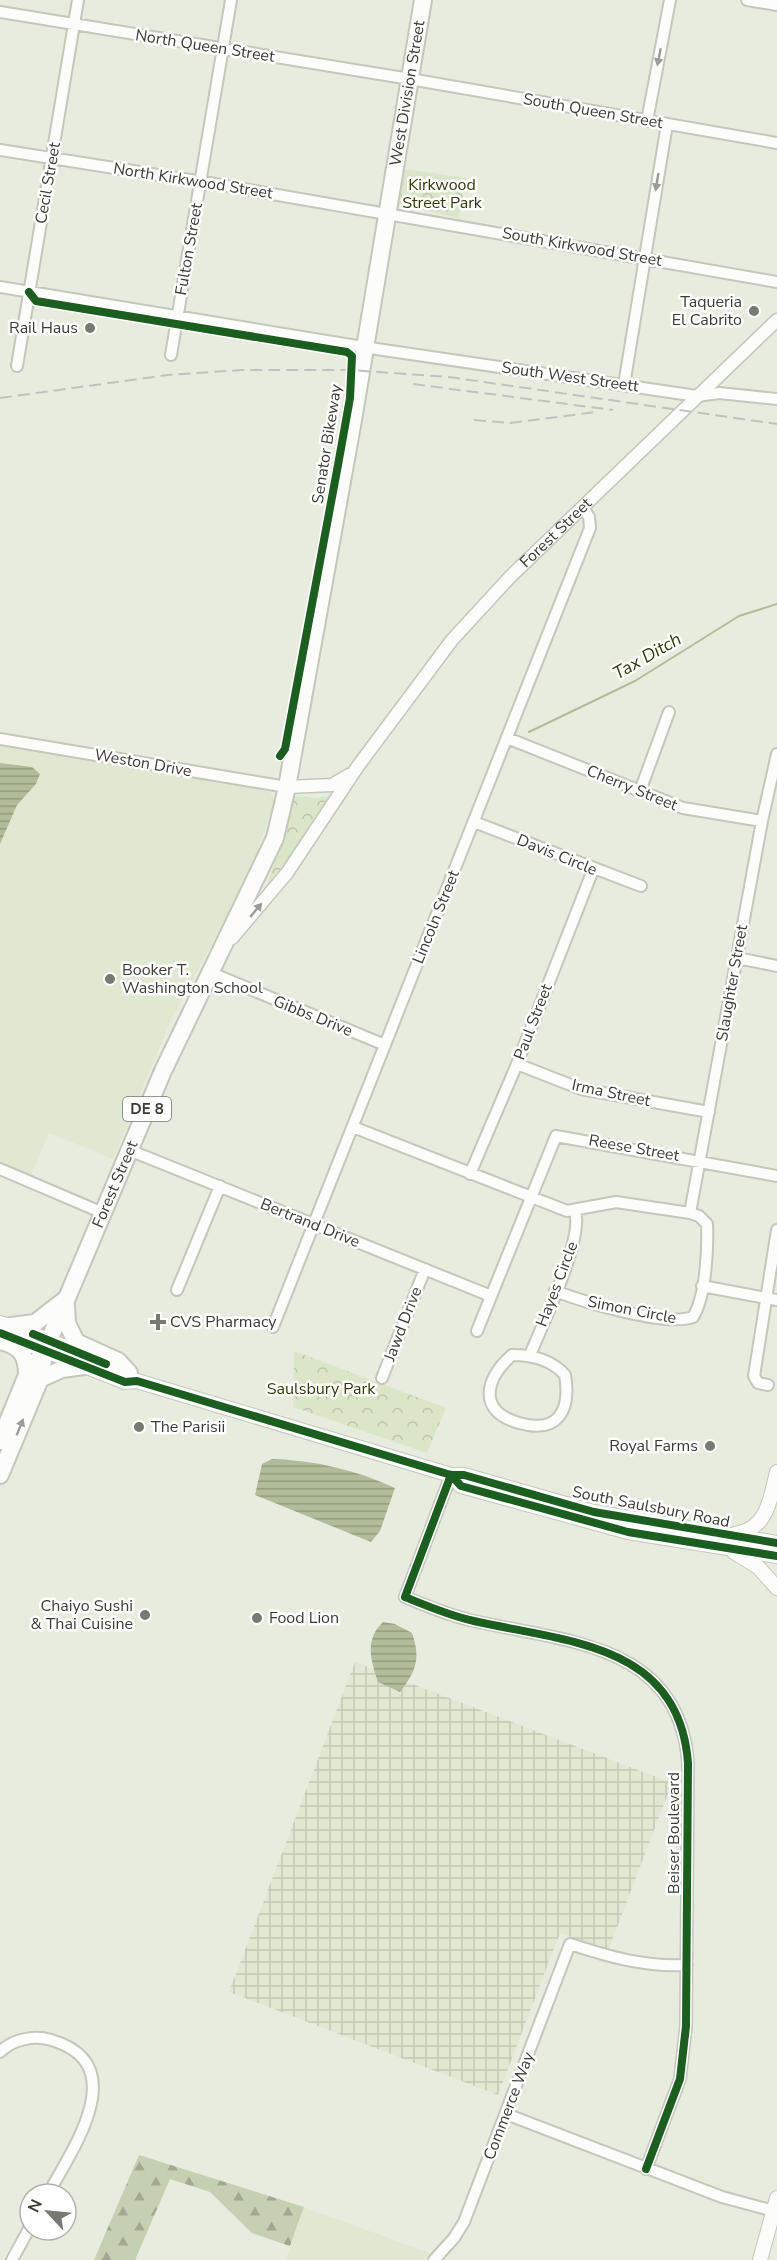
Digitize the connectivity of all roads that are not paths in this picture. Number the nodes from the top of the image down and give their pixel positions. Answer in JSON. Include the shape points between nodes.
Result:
{"nodes":[{"id":1,"x":78,"y":0,"type":"edge"},
{"id":2,"x":231,"y":0,"type":"edge"},
{"id":3,"x":423,"y":0,"type":"edge"},
{"id":4,"x":670,"y":0,"type":"edge"},
{"id":5,"x":747,"y":0,"type":"edge"},
{"id":6,"x":777,"y":5,"type":"edge"},
{"id":7,"x":0,"y":12,"type":"edge"},
{"id":8,"x":74,"y":24,"type":"junction"},
{"id":9,"x":223,"y":49,"type":"junction"},
{"id":10,"x":410,"y":79,"type":"junction"},
{"id":11,"x":647,"y":121,"type":"junction"},
{"id":12,"x":667,"y":124,"type":"junction"},
{"id":13,"x":777,"y":143,"type":"edge"},
{"id":14,"x":0,"y":150,"type":"edge"},
{"id":15,"x":52,"y":159,"type":"junction"},
{"id":16,"x":201,"y":182,"type":"junction"},
{"id":17,"x":386,"y":214,"type":"junction"},
{"id":18,"x":645,"y":257,"type":"junction"},
{"id":19,"x":777,"y":282,"type":"edge"},
{"id":20,"x":0,"y":287,"type":"edge"},
{"id":21,"x":29,"y":292,"type":"junction"},
{"id":22,"x":178,"y":317,"type":"junction"},
{"id":23,"x":777,"y":320,"type":"edge"},
{"id":24,"x":363,"y":347,"type":"junction"},
{"id":25,"x":171,"y":356,"type":"dead end"},
{"id":26,"x":17,"y":366,"type":"dead end"},
{"id":27,"x":624,"y":385,"type":"junction"},
{"id":28,"x":697,"y":396,"type":"junction"},
{"id":29,"x":777,"y":399,"type":"edge"},
{"id":30,"x":583,"y":507,"type":"junction"},
{"id":31,"x":669,"y":712,"type":"dead end"},
{"id":32,"x":507,"y":738,"type":"junction"},
{"id":33,"x":0,"y":739,"type":"edge"},
{"id":34,"x":777,"y":754,"type":"edge"},
{"id":35,"x":358,"y":766,"type":"junction"},
{"id":36,"x":287,"y":787,"type":"junction"},
{"id":37,"x":640,"y":791,"type":"junction"},
{"id":38,"x":762,"y":821,"type":"junction"},
{"id":39,"x":474,"y":822,"type":"junction"},
{"id":40,"x":592,"y":870,"type":"junction"},
{"id":41,"x":641,"y":886,"type":"dead end"},
{"id":42,"x":218,"y":955,"type":"junction"},
{"id":43,"x":737,"y":958,"type":"junction"},
{"id":44,"x":777,"y":966,"type":"edge"},
{"id":45,"x":209,"y":972,"type":"junction"},
{"id":46,"x":385,"y":1045,"type":"junction"},
{"id":47,"x":517,"y":1064,"type":"junction"},
{"id":48,"x":709,"y":1112,"type":"junction"},
{"id":49,"x":354,"y":1127,"type":"junction"},
{"id":50,"x":129,"y":1150,"type":"junction"},
{"id":51,"x":700,"y":1160,"type":"junction"},
{"id":52,"x":0,"y":1169,"type":"edge"},
{"id":53,"x":470,"y":1174,"type":"junction"},
{"id":54,"x":777,"y":1176,"type":"edge"},
{"id":55,"x":220,"y":1186,"type":"junction"},
{"id":56,"x":531,"y":1198,"type":"junction"},
{"id":57,"x":575,"y":1211,"type":"junction"},
{"id":58,"x":103,"y":1213,"type":"junction"},
{"id":59,"x":690,"y":1213,"type":"junction"},
{"id":60,"x":315,"y":1224,"type":"junction"},
{"id":61,"x":777,"y":1230,"type":"edge"},
{"id":62,"x":425,"y":1269,"type":"junction"},
{"id":63,"x":702,"y":1287,"type":"junction"},
{"id":64,"x":177,"y":1290,"type":"dead end"},
{"id":65,"x":555,"y":1291,"type":"junction"},
{"id":66,"x":491,"y":1296,"type":"junction"},
{"id":67,"x":67,"y":1299,"type":"junction"},
{"id":68,"x":772,"y":1300,"type":"edge"},
{"id":69,"x":4,"y":1327,"type":"edge"},
{"id":70,"x":273,"y":1327,"type":"dead end"},
{"id":71,"x":477,"y":1331,"type":"dead end"},
{"id":72,"x":0,"y":1341,"type":"edge"},
{"id":73,"x":47,"y":1346,"type":"junction"},
{"id":74,"x":530,"y":1355,"type":"junction"},
{"id":75,"x":84,"y":1366,"type":"junction"},
{"id":76,"x":33,"y":1377,"type":"junction"},
{"id":77,"x":133,"y":1377,"type":"junction"},
{"id":78,"x":382,"y":1378,"type":"dead end"},
{"id":79,"x":768,"y":1385,"type":"dead end"},
{"id":80,"x":0,"y":1441,"type":"edge"},
{"id":81,"x":777,"y":1472,"type":"edge"},
{"id":82,"x":0,"y":1475,"type":"edge"},
{"id":83,"x":451,"y":1476,"type":"junction"},
{"id":84,"x":726,"y":1541,"type":"junction"},
{"id":85,"x":777,"y":1543,"type":"edge"},
{"id":86,"x":777,"y":1556,"type":"edge"},
{"id":87,"x":777,"y":1588,"type":"edge"},
{"id":88,"x":687,"y":1965,"type":"junction"},
{"id":89,"x":0,"y":2052,"type":"edge"},
{"id":90,"x":506,"y":2114,"type":"junction"},
{"id":91,"x":646,"y":2169,"type":"junction"},
{"id":92,"x":54,"y":2182,"type":"edge"},
{"id":93,"x":776,"y":2205,"type":"edge"},
{"id":94,"x":22,"y":2242,"type":"edge"},
{"id":95,"x":12,"y":2260,"type":"edge"},
{"id":96,"x":434,"y":2260,"type":"edge"},
{"id":97,"x":760,"y":2260,"type":"edge"}],
"edges":[{"from":1,"to":8,"type":"street","name":"Cecil Street"},
{"from":2,"to":9,"type":"street","name":"Fulton Street"},
{"from":3,"to":10,"type":"highway","name":"West Division Street","number":"DE 8"},
{"from":4,"to":11,"type":"street","one_way":true},
{"from":5,"to":6,"type":"street"},
{"from":7,"to":8,"type":"street","name":"North Queen Street"},
{"from":8,"to":9,"type":"street","name":"North Queen Street"},
{"from":8,"to":15,"type":"street","name":"Cecil Street"},
{"from":9,"to":10,"type":"street","name":"North Queen Street"},
{"from":9,"to":16,"type":"street","name":"Fulton Street"},
{"from":10,"to":11,"type":"street","name":"South Queen Street"},
{"from":10,"to":17,"type":"highway","name":"West Division Street","number":"DE 8"},
{"from":11,"to":12,"type":"street","name":"South Queen Street"},
{"from":12,"to":13,"type":"street","name":"South Queen Street"},
{"from":12,"to":18,"type":"street","one_way":true},
{"from":14,"to":15,"type":"street","name":"North Kirkwood Street"},
{"from":15,"to":16,"type":"street","name":"North Kirkwood Street"},
{"from":15,"to":21,"type":"street","name":"Cecil Street"},
{"from":16,"to":17,"type":"street","name":"North Kirkwood Street"},
{"from":16,"to":22,"type":"street","name":"Fulton Street"},
{"from":17,"to":18,"type":"street","name":"South Kirkwood Street"},
{"from":17,"to":24,"type":"highway","name":"West Division Street","number":"DE 8"},
{"from":18,"to":19,"type":"street","name":"South Kirkwood Street"},
{"from":18,"to":27,"type":"street"},
{"from":20,"to":21,"type":"street","name":"South West Streett"},
{"from":21,"to":22,"type":"street","name":"South West Streett"},
{"from":21,"to":26,"type":"street","name":"Cecil Street"},
{"from":22,"to":24,"type":"street","name":"South West Streett"},
{"from":22,"to":25,"type":"street","name":"Fulton Street"},
{"from":23,"to":28,"type":"street","name":"Forest Street"},
{"from":24,"to":27,"type":"street","name":"South West Streett"},
{"from":24,"to":36,"type":"highway","name":"West Division Street","number":"DE 8"},
{"from":27,"to":28,"type":"street","name":"South West Streett"},
{"from":28,"to":29,"type":"street","name":"South West Streett","via":[[719,393]]},
{"from":28,"to":30,"type":"street","name":"Forest Street"},
{"from":30,"to":32,"type":"street","name":"Lincoln Street","via":[[590,528]]},
{"from":30,"to":35,"type":"street","name":"Forest Street","via":[[452,640]]},
{"from":31,"to":37,"type":"street"},
{"from":32,"to":37,"type":"street","name":"Cherry Street"},
{"from":32,"to":39,"type":"street","name":"Lincoln Street"},
{"from":33,"to":36,"type":"street","name":"Weston Drive"},
{"from":34,"to":38,"type":"street","name":"Slaughter Street"},
{"from":35,"to":36,"type":"street","name":"Forest Street","via":[[332,785]]},
{"from":42,"to":35,"type":"street","name":"Forest Street","one_way":true,"via":[[287,873]]},
{"from":36,"to":42,"type":"highway","name":"Forest Street","number":"DE 8","via":[[275,838]]},
{"from":37,"to":38,"type":"street","name":"Cherry Street","via":[[683,808]]},
{"from":38,"to":43,"type":"street","name":"Slaughter Street"},
{"from":39,"to":40,"type":"street","name":"Davis Circle"},
{"from":39,"to":46,"type":"street","name":"Lincoln Street"},
{"from":40,"to":41,"type":"street","name":"Davis Circle"},
{"from":40,"to":47,"type":"street","name":"Paul Street"},
{"from":42,"to":45,"type":"highway","name":"Forest Street","number":"DE 8"},
{"from":43,"to":44,"type":"street"},
{"from":43,"to":48,"type":"street","name":"Slaughter Street"},
{"from":45,"to":46,"type":"street","name":"Gibbs Drive"},
{"from":45,"to":50,"type":"highway","name":"Forest Street","number":"DE 8"},
{"from":46,"to":49,"type":"street","name":"Lincoln Street"},
{"from":47,"to":48,"type":"street","name":"Irma Street","via":[[581,1089]]},
{"from":47,"to":53,"type":"street","name":"Paul Street"},
{"from":48,"to":51,"type":"street","name":"Slaughter Street"},
{"from":49,"to":53,"type":"street"},
{"from":49,"to":60,"type":"street","name":"Lincoln Street"},
{"from":50,"to":55,"type":"street","name":"Bertrand Drive"},
{"from":50,"to":58,"type":"highway","name":"Forest Street","number":"DE 8"},
{"from":51,"to":54,"type":"street","name":"Reese Street"},
{"from":51,"to":56,"type":"street","name":"Reese Street","via":[[556,1136]]},
{"from":51,"to":59,"type":"street","name":"Slaughter Street"},
{"from":52,"to":58,"type":"street"},
{"from":53,"to":56,"type":"street"},
{"from":55,"to":60,"type":"street","name":"Bertrand Drive"},
{"from":55,"to":64,"type":"street"},
{"from":56,"to":57,"type":"street"},
{"from":56,"to":66,"type":"street","name":"Reese Street"},
{"from":57,"to":59,"type":"street","via":[[616,1202]]},
{"from":57,"to":65,"type":"street","name":"Hayes Circle","via":[[578,1221],[573,1247]]},
{"from":58,"to":67,"type":"highway","name":"Forest Street","number":"DE 8"},
{"from":59,"to":63,"type":"street","name":"Simon Circle","via":[[707,1224]]},
{"from":60,"to":62,"type":"street","name":"Bertrand Drive"},
{"from":60,"to":70,"type":"street","name":"Lincoln Street"},
{"from":61,"to":68,"type":"street"},
{"from":62,"to":66,"type":"street","name":"Bertrand Drive"},
{"from":62,"to":78,"type":"street","name":"Jawd Drive"},
{"from":63,"to":65,"type":"street","name":"Simon Circle","via":[[697,1310],[693,1317],[684,1320],[584,1302]]},
{"from":63,"to":68,"type":"street"},
{"from":65,"to":74,"type":"street","name":"Hayes Circle"},
{"from":66,"to":71,"type":"street","name":"Reese Street"},
{"from":67,"to":69,"type":"highway","via":[[35,1323]]},
{"from":67,"to":73,"type":"highway","name":"Forest Street","number":"DE 8"},
{"from":67,"to":77,"type":"highway","via":[[67,1323],[76,1342],[118,1361]]},
{"from":68,"to":79,"type":"street","via":[[754,1376],[758,1383]]},
{"from":69,"to":73,"type":"main road"},
{"from":72,"to":76,"type":"highway","via":[[20,1349]]},
{"from":73,"to":75,"type":"main road","name":"South Saulsbury Road"},
{"from":73,"to":76,"type":"highway","number":"DE 8"},
{"from":73,"to":77,"type":"main road","name":"South Saulsbury Road"},
{"from":74,"to":74,"type":"street","via":[[512,1355],[502,1364],[488,1398],[498,1415],[545,1428],[553,1424],[566,1405],[565,1375],[552,1364]]},
{"from":75,"to":76,"type":"highway"},
{"from":75,"to":77,"type":"main road","name":"South Saulsbury Road","via":[[125,1382]]},
{"from":76,"to":80,"type":"highway","number":"DE 8"},
{"from":82,"to":76,"type":"highway","number":"DE 8","one_way":true},
{"from":77,"to":83,"type":"main road","name":"South Saulsbury Road"},
{"from":81,"to":84,"type":"main road","via":[[764,1517],[750,1530]]},
{"from":83,"to":84,"type":"main road","name":"South Saulsbury Road","via":[[464,1475],[594,1512]]},
{"from":83,"to":88,"type":"street","name":"Beiser Boulevard","via":[[405,1597],[471,1621],[603,1649],[638,1667],[674,1710],[688,1763]]},
{"from":84,"to":85,"type":"main road","name":"South Saulsbury Road"},
{"from":84,"to":86,"type":"main road","name":"South Saulsbury Road"},
{"from":84,"to":87,"type":"main road","via":[[759,1567]]},
{"from":88,"to":90,"type":"street","name":"Commerce Way","via":[[628,1962],[570,1944]]},
{"from":88,"to":91,"type":"street","name":"Beiser Boulevard","via":[[680,2079]]},
{"from":89,"to":92,"type":"street","via":[[26,2038],[50,2039],[72,2050],[89,2069],[94,2093],[87,2121]]},
{"from":90,"to":91,"type":"street"},
{"from":90,"to":96,"type":"street","name":"Commerce Way","via":[[464,2222]]},
{"from":91,"to":93,"type":"street","via":[[722,2197]]},
{"from":93,"to":97,"type":"main road"},
{"from":94,"to":95,"type":"street"}]}
